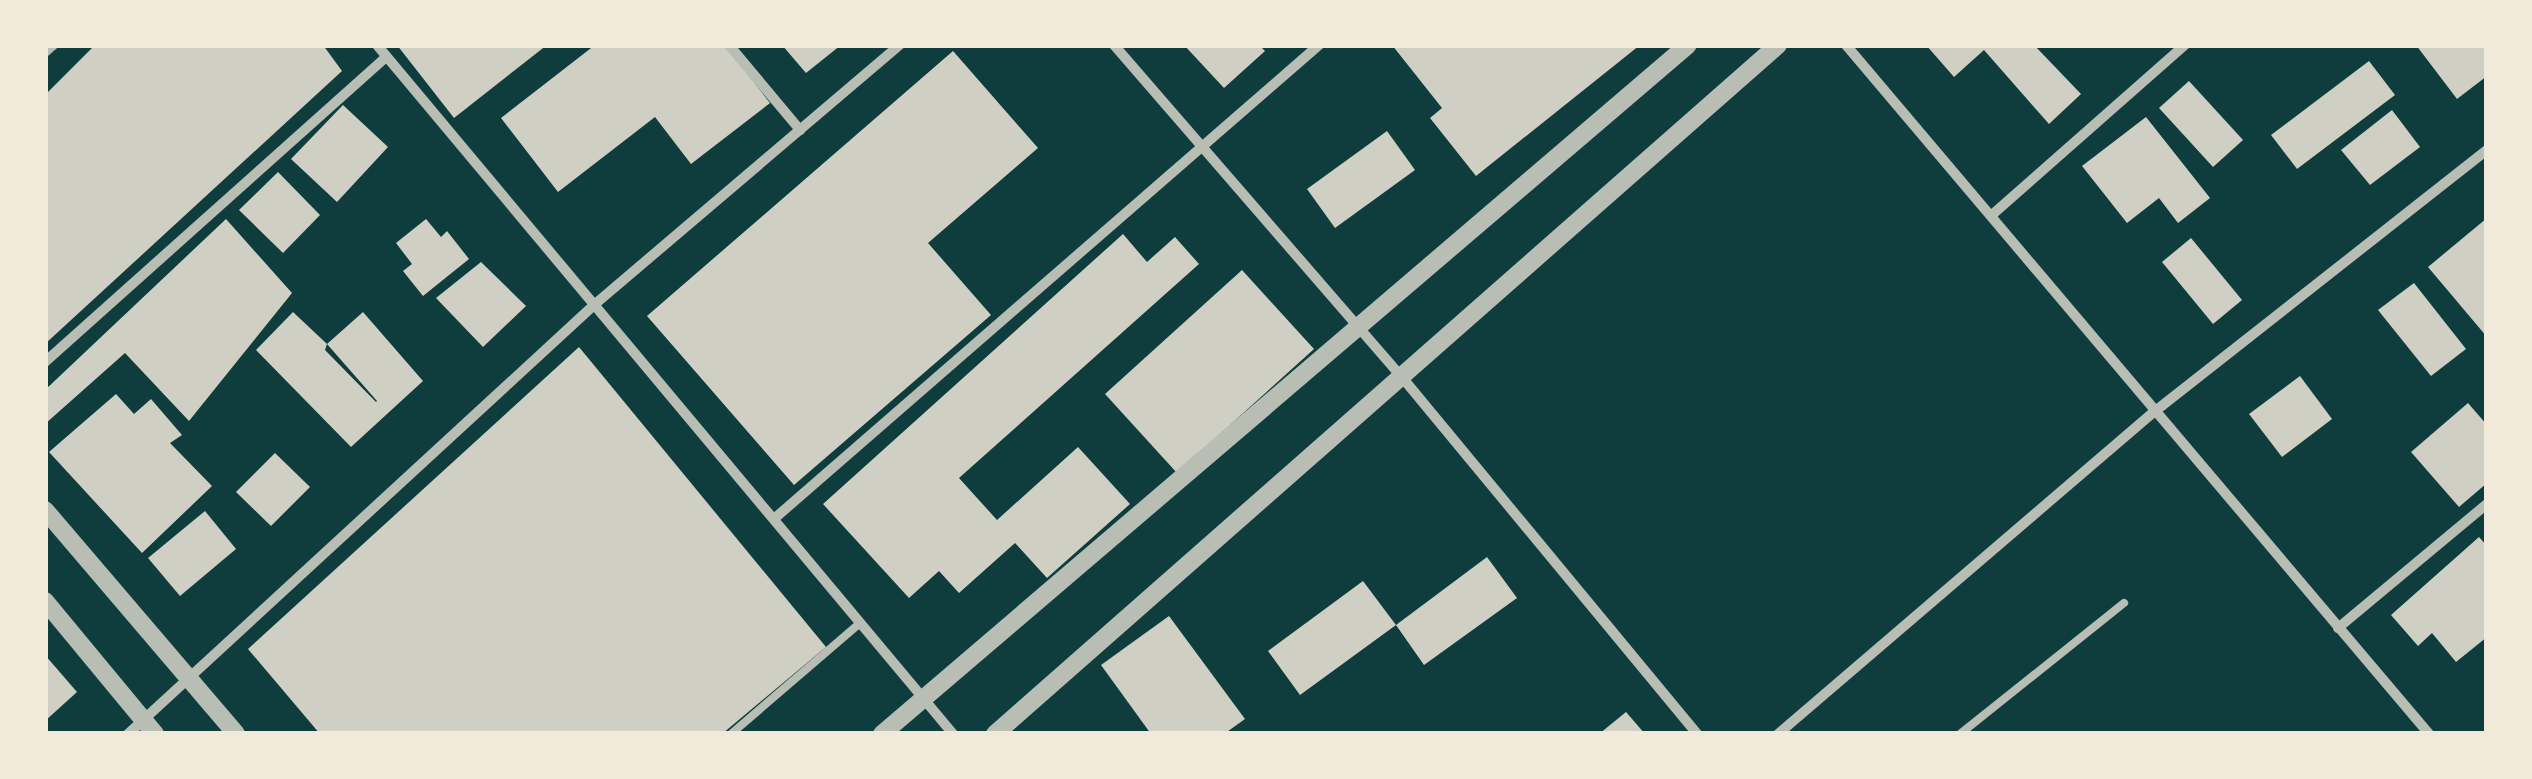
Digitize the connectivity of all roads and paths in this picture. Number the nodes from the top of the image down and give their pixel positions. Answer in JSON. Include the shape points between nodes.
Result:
{"nodes":[{"id":1,"x":53,"y":45,"type":"edge"},
{"id":2,"x":376,"y":45,"type":"edge"},
{"id":3,"x":730,"y":45,"type":"edge"},
{"id":4,"x":900,"y":45,"type":"edge"},
{"id":5,"x":1114,"y":45,"type":"edge"},
{"id":6,"x":1320,"y":45,"type":"edge"},
{"id":7,"x":1688,"y":45,"type":"edge"},
{"id":8,"x":1778,"y":45,"type":"edge"},
{"id":9,"x":1846,"y":45,"type":"edge"},
{"id":10,"x":2185,"y":45,"type":"edge"},
{"id":11,"x":45,"y":52,"type":"edge"},
{"id":12,"x":386,"y":56,"type":"junction"},
{"id":13,"x":800,"y":130,"type":"junction"},
{"id":14,"x":1202,"y":146,"type":"junction"},
{"id":15,"x":2487,"y":150,"type":"edge"},
{"id":16,"x":1993,"y":214,"type":"junction"},
{"id":17,"x":594,"y":304,"type":"junction"},
{"id":18,"x":1359,"y":328,"type":"junction"},
{"id":19,"x":45,"y":362,"type":"edge"},
{"id":20,"x":1401,"y":376,"type":"junction"},
{"id":21,"x":2154,"y":412,"type":"junction"},
{"id":22,"x":2487,"y":504,"type":"edge"},
{"id":23,"x":45,"y":510,"type":"edge"},
{"id":24,"x":775,"y":518,"type":"junction"},
{"id":25,"x":45,"y":601,"type":"edge"},
{"id":26,"x":2124,"y":602,"type":"dead end"},
{"id":27,"x":860,"y":623,"type":"junction"},
{"id":28,"x":2338,"y":628,"type":"junction"},
{"id":29,"x":189,"y":678,"type":"junction"},
{"id":30,"x":922,"y":699,"type":"junction"},
{"id":31,"x":150,"y":727,"type":"edge"},
{"id":32,"x":128,"y":734,"type":"edge"},
{"id":33,"x":236,"y":734,"type":"edge"},
{"id":34,"x":732,"y":734,"type":"edge"},
{"id":35,"x":882,"y":734,"type":"edge"},
{"id":36,"x":952,"y":734,"type":"edge"},
{"id":37,"x":995,"y":734,"type":"edge"},
{"id":38,"x":1697,"y":734,"type":"edge"},
{"id":39,"x":1778,"y":734,"type":"edge"},
{"id":40,"x":1960,"y":734,"type":"edge"},
{"id":41,"x":2429,"y":734,"type":"edge"}],
"edges":[{"from":1,"to":11,"type":"street"},
{"from":2,"to":12,"type":"street"},
{"from":3,"to":13,"type":"street"},
{"from":4,"to":13,"type":"street"},
{"from":5,"to":14,"type":"street"},
{"from":6,"to":14,"type":"street"},
{"from":7,"to":18,"type":"street"},
{"from":8,"to":20,"type":"street"},
{"from":9,"to":16,"type":"street"},
{"from":10,"to":16,"type":"street"},
{"from":12,"to":17,"type":"street"},
{"from":12,"to":19,"type":"street"},
{"from":13,"to":17,"type":"street"},
{"from":14,"to":18,"type":"street"},
{"from":14,"to":24,"type":"street"},
{"from":15,"to":21,"type":"street"},
{"from":16,"to":21,"type":"street"},
{"from":17,"to":24,"type":"street"},
{"from":17,"to":29,"type":"street"},
{"from":18,"to":20,"type":"street"},
{"from":18,"to":30,"type":"street"},
{"from":20,"to":37,"type":"street"},
{"from":20,"to":38,"type":"street"},
{"from":21,"to":28,"type":"street"},
{"from":21,"to":39,"type":"street"},
{"from":22,"to":28,"type":"street"},
{"from":23,"to":29,"type":"street"},
{"from":24,"to":27,"type":"street"},
{"from":25,"to":31,"type":"street"},
{"from":26,"to":40,"type":"lane"},
{"from":27,"to":30,"type":"street"},
{"from":27,"to":34,"type":"lane"},
{"from":28,"to":41,"type":"street"},
{"from":29,"to":31,"type":"street"},
{"from":29,"to":33,"type":"street"},
{"from":30,"to":35,"type":"street"},
{"from":30,"to":36,"type":"street"},
{"from":31,"to":32,"type":"street"}]}
